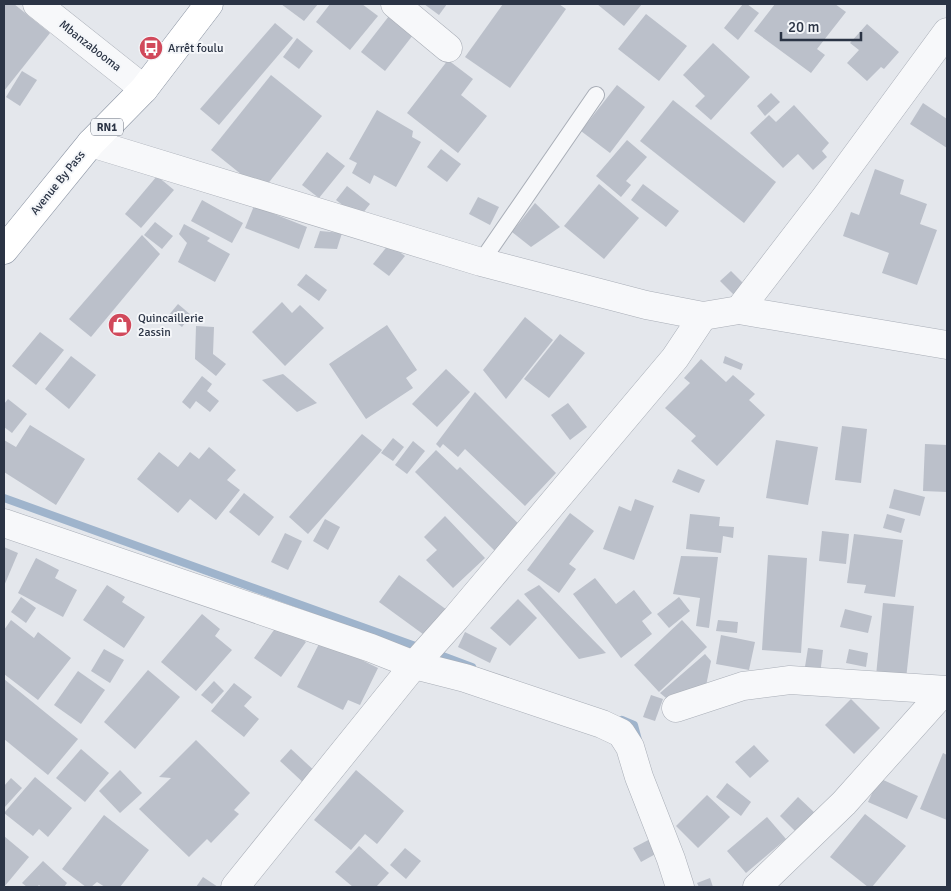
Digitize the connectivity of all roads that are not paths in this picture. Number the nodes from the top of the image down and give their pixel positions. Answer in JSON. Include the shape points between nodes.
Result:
{"nodes":[{"id":1,"x":37,"y":4,"type":"edge"},
{"id":2,"x":209,"y":4,"type":"edge"},
{"id":3,"x":395,"y":4,"type":"edge"},
{"id":4,"x":947,"y":32,"type":"edge"},
{"id":5,"x":448,"y":48,"type":"dead end"},
{"id":6,"x":144,"y":89,"type":"junction"},
{"id":7,"x":596,"y":95,"type":"dead end"},
{"id":8,"x":90,"y":143,"type":"junction"},
{"id":9,"x":4,"y":250,"type":"edge"},
{"id":10,"x":481,"y":262,"type":"junction"},
{"id":11,"x":740,"y":310,"type":"junction"},
{"id":12,"x":704,"y":316,"type":"junction"},
{"id":13,"x":947,"y":345,"type":"edge"},
{"id":14,"x":4,"y":523,"type":"edge"},
{"id":15,"x":421,"y":658,"type":"junction"},
{"id":16,"x":946,"y":690,"type":"edge"},
{"id":17,"x":676,"y":708,"type":"dead end"},
{"id":18,"x":235,"y":887,"type":"edge"},
{"id":19,"x":680,"y":887,"type":"edge"},
{"id":20,"x":757,"y":887,"type":"edge"}],
"edges":[{"from":1,"to":6,"type":"street","name":"Mbanzabooma"},
{"from":2,"to":6,"type":"highway","name":"Avenue By Pass","number":"RN1"},
{"from":3,"to":5,"type":"street"},
{"from":4,"to":11,"type":"street"},
{"from":6,"to":8,"type":"highway","name":"Avenue By Pass","number":"RN1"},
{"from":7,"to":10,"type":"lane"},
{"from":8,"to":9,"type":"highway","name":"Avenue By Pass","number":"RN1"},
{"from":8,"to":10,"type":"street"},
{"from":10,"to":12,"type":"street"},
{"from":11,"to":12,"type":"street"},
{"from":11,"to":13,"type":"street"},
{"from":12,"to":15,"type":"street","via":[[675,358]]},
{"from":14,"to":15,"type":"street","via":[[371,648]]},
{"from":15,"to":18,"type":"street"},
{"from":15,"to":19,"type":"street","via":[[483,684],[621,733],[630,747]]},
{"from":16,"to":17,"type":"street","via":[[790,680],[743,686]]},
{"from":16,"to":20,"type":"street","via":[[844,803]]}]}
